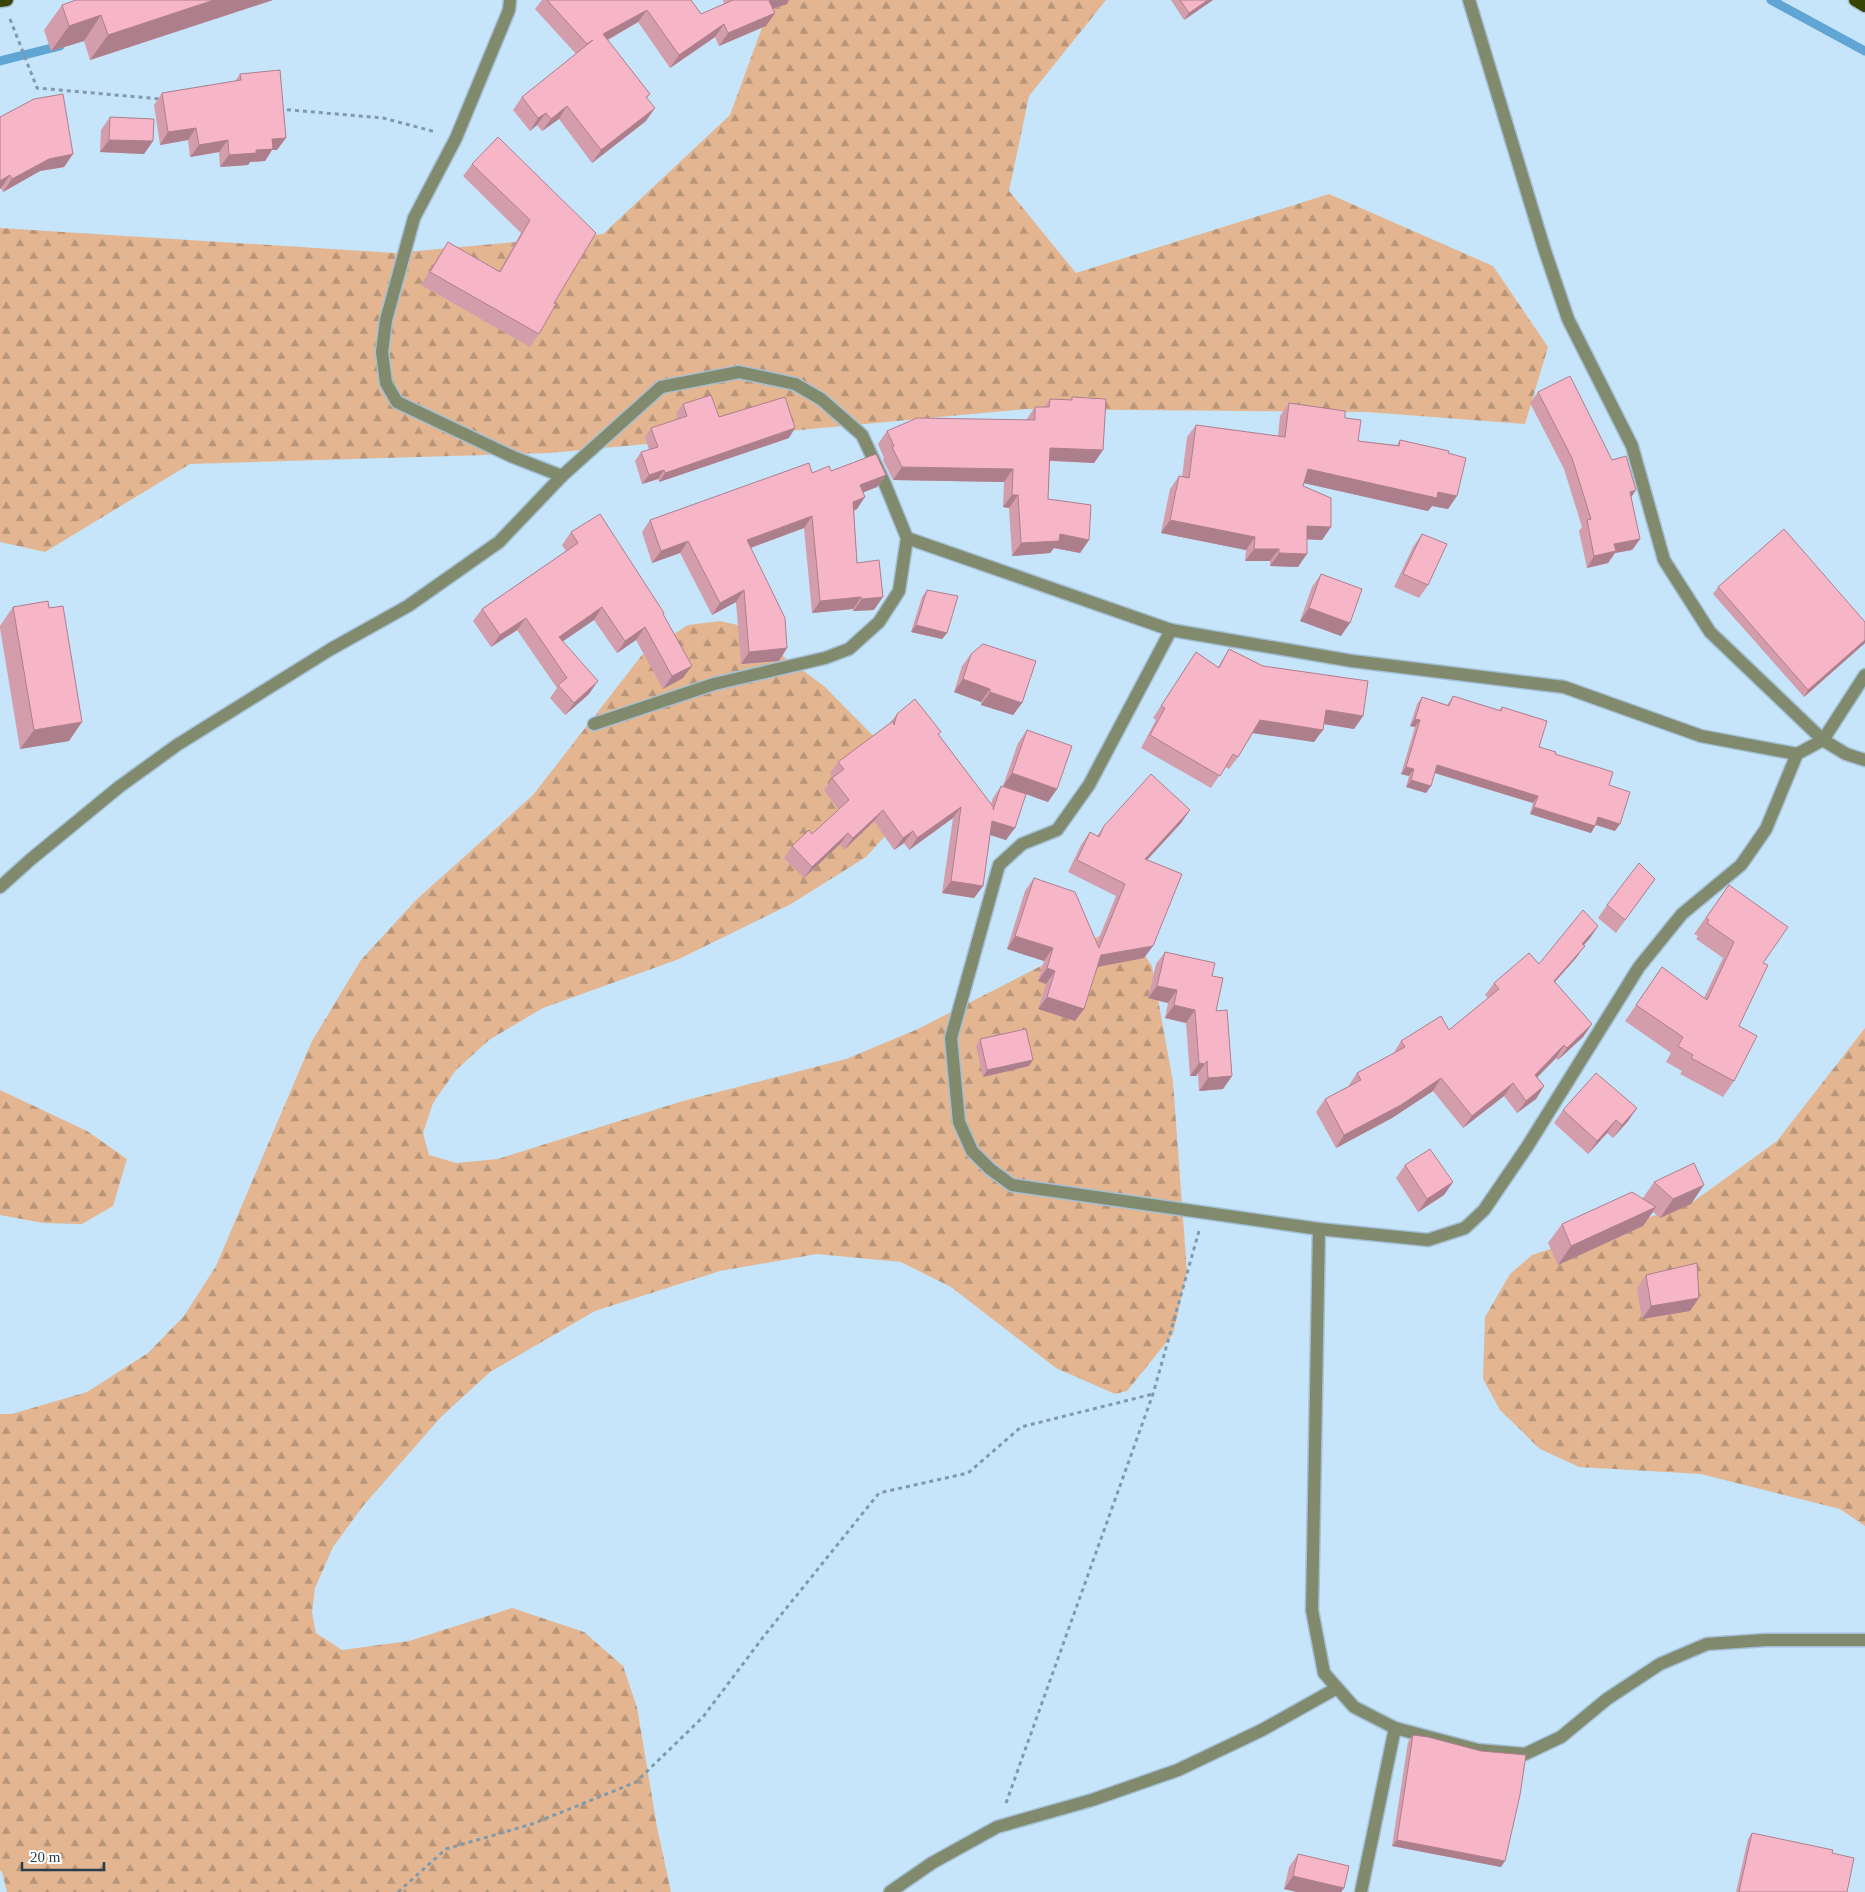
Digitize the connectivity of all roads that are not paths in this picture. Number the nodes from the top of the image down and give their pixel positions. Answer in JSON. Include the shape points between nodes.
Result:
{"nodes":[{"id":1,"x":510,"y":0,"type":"edge"},
{"id":2,"x":1469,"y":0,"type":"edge"},
{"id":3,"x":1855,"y":0,"type":"edge"},
{"id":4,"x":1865,"y":6,"type":"edge"},
{"id":5,"x":562,"y":476,"type":"junction"},
{"id":6,"x":907,"y":538,"type":"junction"},
{"id":7,"x":1170,"y":630,"type":"junction"},
{"id":8,"x":1865,"y":675,"type":"edge"},
{"id":9,"x":594,"y":724,"type":"dead end"},
{"id":10,"x":1823,"y":740,"type":"junction"},
{"id":11,"x":1798,"y":754,"type":"junction"},
{"id":12,"x":1865,"y":760,"type":"edge"},
{"id":13,"x":0,"y":887,"type":"edge"},
{"id":14,"x":1320,"y":1229,"type":"junction"},
{"id":15,"x":1865,"y":1640,"type":"edge"},
{"id":16,"x":1338,"y":1688,"type":"junction"},
{"id":17,"x":1395,"y":1728,"type":"junction"},
{"id":18,"x":890,"y":1892,"type":"edge"},
{"id":19,"x":1361,"y":1892,"type":"edge"}],
"edges":[{"from":1,"to":5,"type":"street","via":[[509,10],[456,138],[414,218],[386,320],[382,352],[386,383],[396,402],[513,458]]},
{"from":2,"to":10,"type":"street","via":[[1568,319],[1632,446],[1664,560],[1710,632]]},
{"from":3,"to":4,"type":"main road"},
{"from":5,"to":6,"type":"street","via":[[661,387],[739,372],[795,384],[821,399],[862,435]]},
{"from":5,"to":13,"type":"street","via":[[499,542],[408,606],[331,649],[177,745],[118,787]]},
{"from":6,"to":7,"type":"street"},
{"from":6,"to":9,"type":"street","via":[[900,591],[879,622],[849,649],[825,658],[714,684]]},
{"from":7,"to":11,"type":"street","via":[[1352,662],[1564,687],[1701,736]]},
{"from":7,"to":14,"type":"street","via":[[1089,785],[1057,830],[1022,844],[999,865],[950,1038],[959,1122],[972,1151],[990,1170],[1012,1185]]},
{"from":8,"to":10,"type":"street"},
{"from":10,"to":11,"type":"street"},
{"from":10,"to":12,"type":"street","via":[[1846,754]]},
{"from":11,"to":14,"type":"street","via":[[1766,829],[1741,865],[1682,914],[1639,967],[1484,1210],[1465,1228],[1428,1240]]},
{"from":14,"to":16,"type":"street","via":[[1312,1610],[1324,1674]]},
{"from":15,"to":17,"type":"street","via":[[1766,1640],[1707,1644],[1660,1664],[1607,1699],[1562,1737],[1525,1754],[1478,1750]]},
{"from":16,"to":17,"type":"street","via":[[1354,1707]]},
{"from":16,"to":18,"type":"street","via":[[1262,1730],[1178,1770],[1092,1800],[997,1827],[932,1863]]},
{"from":17,"to":19,"type":"street"}]}
